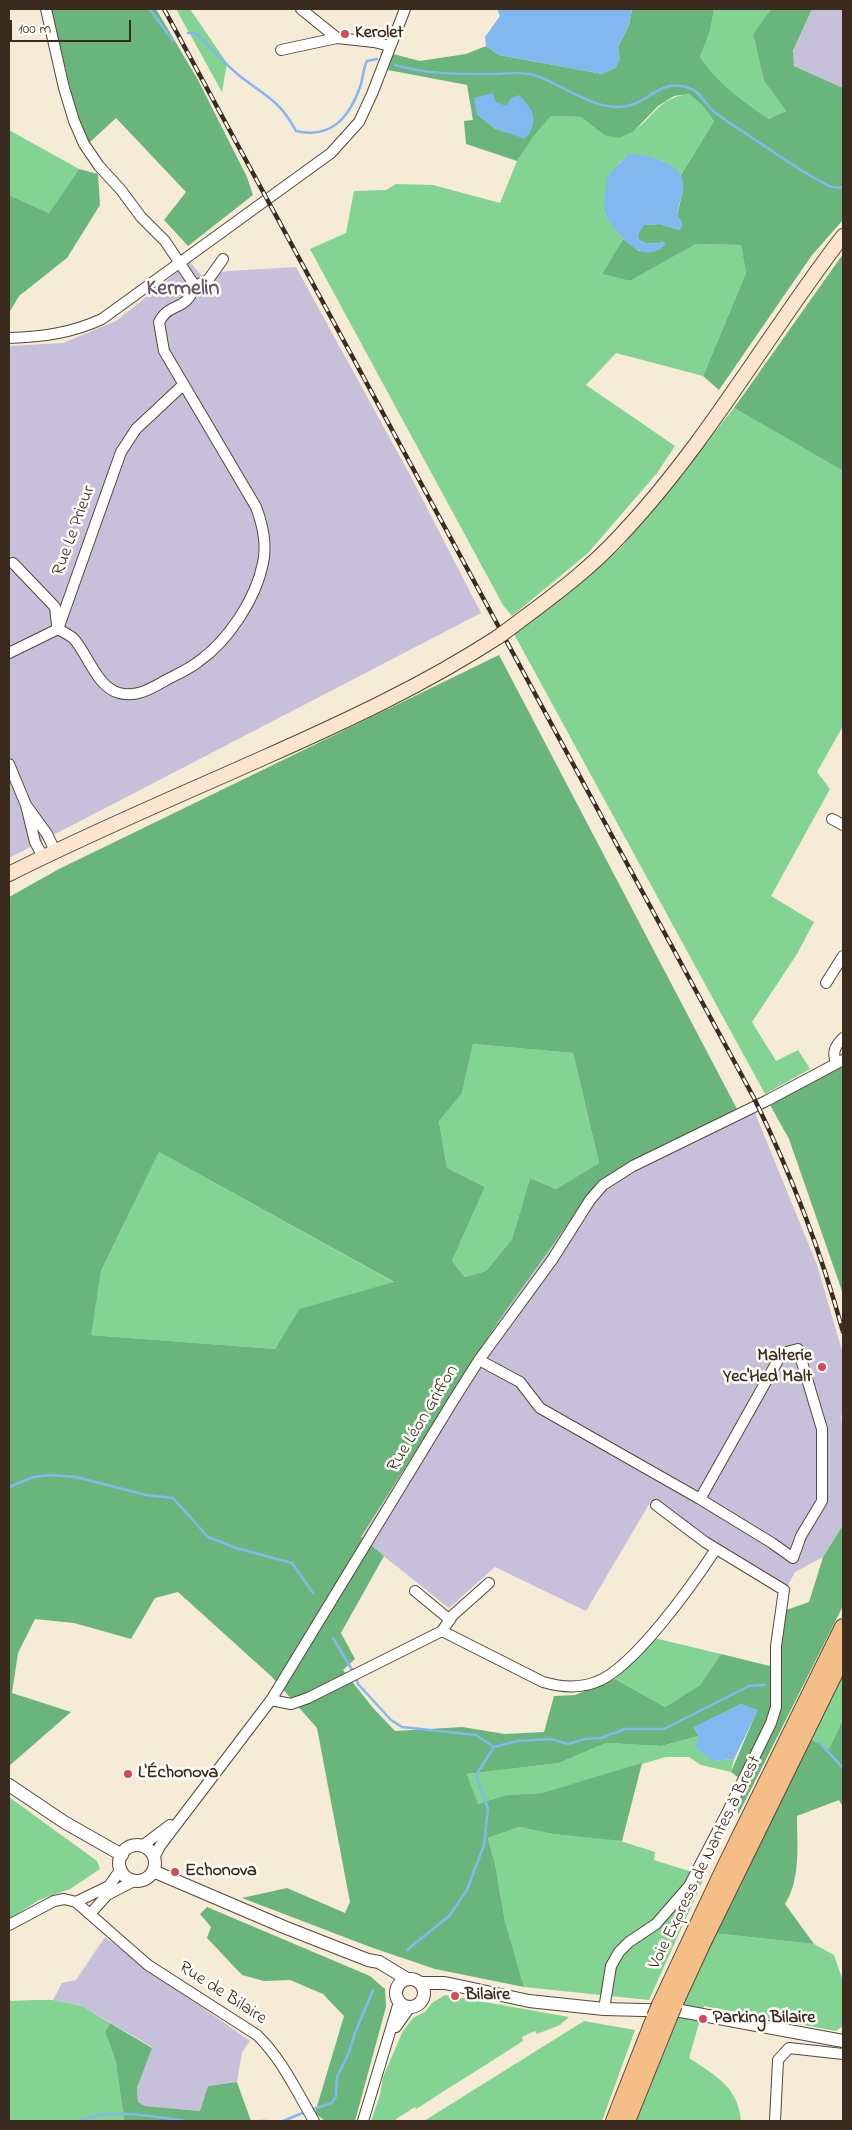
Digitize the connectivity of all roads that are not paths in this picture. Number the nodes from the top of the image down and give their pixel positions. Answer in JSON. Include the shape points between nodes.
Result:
{"nodes":[{"id":1,"x":46,"y":9,"type":"edge"},
{"id":2,"x":301,"y":9,"type":"edge"},
{"id":3,"x":404,"y":9,"type":"edge"},
{"id":4,"x":337,"y":38,"type":"junction"},
{"id":5,"x":390,"y":46,"type":"junction"},
{"id":6,"x":281,"y":50,"type":"dead end"},
{"id":7,"x":843,"y":236,"type":"edge"},
{"id":8,"x":223,"y":259,"type":"dead end"},
{"id":9,"x":180,"y":262,"type":"junction"},
{"id":10,"x":196,"y":286,"type":"junction"},
{"id":11,"x":9,"y":338,"type":"edge"},
{"id":12,"x":183,"y":385,"type":"junction"},
{"id":13,"x":12,"y":563,"type":"dead end"},
{"id":14,"x":58,"y":629,"type":"junction"},
{"id":15,"x":9,"y":653,"type":"edge"},
{"id":16,"x":9,"y":764,"type":"edge"},
{"id":17,"x":832,"y":819,"type":"dead end"},
{"id":18,"x":843,"y":825,"type":"edge"},
{"id":19,"x":49,"y":854,"type":"junction"},
{"id":20,"x":9,"y":874,"type":"edge"},
{"id":21,"x":843,"y":956,"type":"edge"},
{"id":22,"x":826,"y":983,"type":"dead end"},
{"id":23,"x":843,"y":1038,"type":"edge"},
{"id":24,"x":840,"y":1062,"type":"edge"},
{"id":25,"x":479,"y":1360,"type":"junction"},
{"id":26,"x":700,"y":1499,"type":"junction"},
{"id":27,"x":656,"y":1505,"type":"dead end"},
{"id":28,"x":716,"y":1549,"type":"junction"},
{"id":29,"x":489,"y":1583,"type":"dead end"},
{"id":30,"x":415,"y":1591,"type":"dead end"},
{"id":31,"x":450,"y":1620,"type":"junction"},
{"id":32,"x":843,"y":1627,"type":"edge"},
{"id":33,"x":442,"y":1631,"type":"junction"},
{"id":34,"x":843,"y":1656,"type":"edge"},
{"id":35,"x":271,"y":1700,"type":"junction"},
{"id":36,"x":9,"y":1785,"type":"edge"},
{"id":37,"x":184,"y":1813,"type":"junction"},
{"id":38,"x":142,"y":1846,"type":"junction"},
{"id":39,"x":122,"y":1855,"type":"junction"},
{"id":40,"x":154,"y":1864,"type":"junction"},
{"id":41,"x":121,"y":1869,"type":"junction"},
{"id":42,"x":134,"y":1880,"type":"junction"},
{"id":43,"x":76,"y":1902,"type":"junction"},
{"id":44,"x":90,"y":1914,"type":"junction"},
{"id":45,"x":9,"y":1924,"type":"edge"},
{"id":46,"x":368,"y":1960,"type":"junction"},
{"id":47,"x":407,"y":1979,"type":"junction"},
{"id":48,"x":420,"y":1983,"type":"junction"},
{"id":49,"x":451,"y":1986,"type":"junction"},
{"id":50,"x":397,"y":1987,"type":"junction"},
{"id":51,"x":424,"y":1998,"type":"junction"},
{"id":52,"x":404,"y":2005,"type":"junction"},
{"id":53,"x":604,"y":2009,"type":"junction"},
{"id":54,"x":664,"y":2011,"type":"junction"},
{"id":55,"x":843,"y":2041,"type":"edge"},
{"id":56,"x":843,"y":2054,"type":"edge"},
{"id":57,"x":310,"y":2114,"type":"edge"},
{"id":58,"x":363,"y":2121,"type":"edge"},
{"id":59,"x":614,"y":2121,"type":"edge"},
{"id":60,"x":627,"y":2121,"type":"edge"},
{"id":61,"x":775,"y":2121,"type":"edge"}],
"edges":[{"from":1,"to":9,"type":"street","via":[[64,88],[84,144],[140,217],[165,241]]},
{"from":2,"to":4,"type":"street"},
{"from":3,"to":5,"type":"street"},
{"from":4,"to":5,"type":"street"},
{"from":4,"to":6,"type":"street"},
{"from":5,"to":9,"type":"street","via":[[359,122],[331,153]]},
{"from":7,"to":19,"type":"main road","bridge":true,"via":[[673,476],[612,544],[577,577],[498,637],[436,675],[354,717]]},
{"from":8,"to":10,"type":"street","via":[[208,280]]},
{"from":9,"to":10,"type":"street"},
{"from":9,"to":11,"type":"street","via":[[89,325],[60,334]]},
{"from":10,"to":12,"type":"street","via":[[185,304],[163,315],[159,322],[164,351]]},
{"from":12,"to":14,"type":"street","name":"Rue Le Prieur","via":[[136,429],[121,452]]},
{"from":12,"to":14,"type":"street","via":[[256,507],[262,523],[264,562],[254,591],[238,619],[198,662],[147,691],[130,696],[116,693],[105,685],[73,638]]},
{"from":13,"to":14,"type":"street","name":"Rue Le Prieur","via":[[55,607]]},
{"from":14,"to":15,"type":"street"},
{"from":16,"to":19,"type":"street","via":[[26,806],[34,842]]},
{"from":17,"to":18,"type":"street"},
{"from":19,"to":20,"type":"main road"},
{"from":21,"to":22,"type":"street"},
{"from":23,"to":24,"type":"street","via":[[833,1055]]},
{"from":24,"to":25,"type":"street","name":"Rue Léon Griffon","via":[[633,1166],[603,1185]]},
{"from":25,"to":26,"type":"street","via":[[520,1382],[540,1408]]},
{"from":25,"to":35,"type":"street","name":"Rue Léon Griffon"},
{"from":26,"to":26,"type":"street","via":[[782,1353],[798,1348],[822,1429],[822,1501],[801,1536],[793,1558]]},
{"from":27,"to":28,"type":"street"},
{"from":28,"to":33,"type":"street","via":[[637,1652],[597,1682],[576,1687],[543,1682]]},
{"from":28,"to":53,"type":"street","via":[[784,1590],[776,1646],[776,1707],[750,1768],[689,1886],[656,1924],[619,1952],[611,1966]]},
{"from":29,"to":31,"type":"street"},
{"from":30,"to":31,"type":"street"},
{"from":31,"to":33,"type":"street"},
{"from":32,"to":54,"type":"highway","name":"Voie Express de Nantes à Brest","via":[[721,1876]]},
{"from":33,"to":35,"type":"street","via":[[360,1674],[291,1704]]},
{"from":34,"to":54,"type":"highway","name":"Voie Express de Nantes à Brest","via":[[703,1942]]},
{"from":35,"to":37,"type":"street","name":"Rue Léon Griffon"},
{"from":36,"to":39,"type":"street"},
{"from":37,"to":38,"type":"street","name":"Rue Léon Griffon"},
{"from":37,"to":40,"type":"street","name":"Rue Léon Griffon","via":[[160,1846]]},
{"from":38,"to":39,"type":"street","via":[[128,1848]]},
{"from":38,"to":40,"type":"street","via":[[149,1849]]},
{"from":39,"to":41,"type":"street"},
{"from":40,"to":42,"type":"street","via":[[143,1880]]},
{"from":40,"to":46,"type":"street","via":[[284,1927]]},
{"from":41,"to":42,"type":"street"},
{"from":41,"to":43,"type":"street","via":[[109,1886]]},
{"from":42,"to":44,"type":"street","via":[[107,1895]]},
{"from":43,"to":44,"type":"street","name":"Rue de Bilaire"},
{"from":43,"to":45,"type":"street","via":[[54,1901]]},
{"from":44,"to":57,"type":"street","name":"Rue de Bilaire","via":[[148,1965],[257,2036],[275,2054]]},
{"from":46,"to":47,"type":"street","via":[[379,1962]]},
{"from":46,"to":50,"type":"street"},
{"from":47,"to":48,"type":"street"},
{"from":47,"to":50,"type":"street"},
{"from":48,"to":49,"type":"street","via":[[436,1982]]},
{"from":48,"to":51,"type":"street"},
{"from":49,"to":51,"type":"street"},
{"from":49,"to":53,"type":"street","via":[[529,2001]]},
{"from":50,"to":52,"type":"street","via":[[396,1995]]},
{"from":51,"to":52,"type":"street","via":[[418,2005]]},
{"from":52,"to":58,"type":"street","via":[[390,2036]]},
{"from":53,"to":55,"type":"street","via":[[681,2011]]},
{"from":54,"to":59,"type":"highway","name":"Voie Express de Nantes à Brest"},
{"from":54,"to":60,"type":"highway","name":"Voie Express de Nantes à Brest"},
{"from":56,"to":61,"type":"street","via":[[789,2048],[778,2060]]}]}
